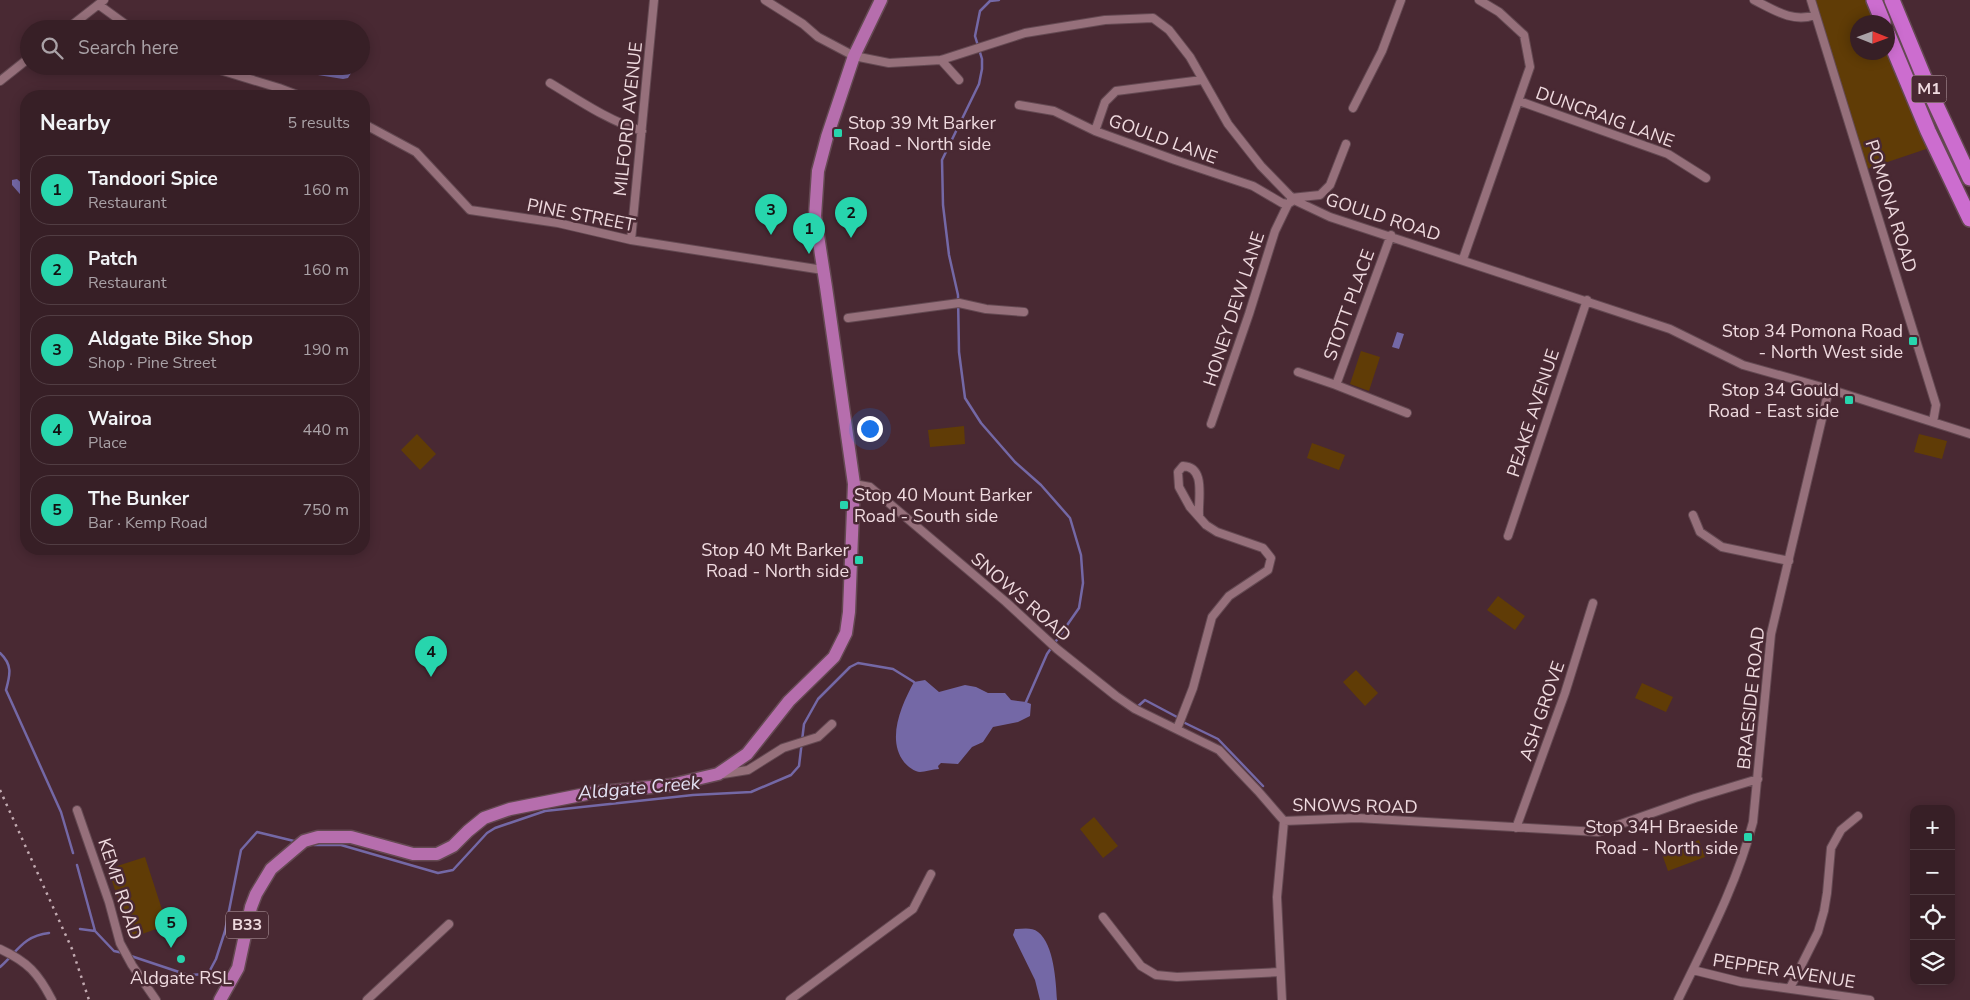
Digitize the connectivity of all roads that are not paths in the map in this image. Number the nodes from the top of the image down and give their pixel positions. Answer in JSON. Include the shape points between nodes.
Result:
{"nodes":[{"id":1,"x":654,"y":0,"type":"edge"},
{"id":2,"x":765,"y":0,"type":"edge"},
{"id":3,"x":881,"y":0,"type":"edge"},
{"id":4,"x":1400,"y":0,"type":"edge"},
{"id":5,"x":1480,"y":0,"type":"edge"},
{"id":6,"x":1754,"y":0,"type":"edge"},
{"id":7,"x":1811,"y":0,"type":"edge"},
{"id":8,"x":1874,"y":0,"type":"edge"},
{"id":9,"x":1892,"y":0,"type":"edge"},
{"id":10,"x":102,"y":2,"type":"edge"},
{"id":11,"x":1815,"y":14,"type":"junction"},
{"id":12,"x":1879,"y":15,"type":"edge"},
{"id":13,"x":78,"y":20,"type":"edge"},
{"id":14,"x":122,"y":20,"type":"edge"},
{"id":15,"x":1895,"y":52,"type":"edge"},
{"id":16,"x":854,"y":56,"type":"junction"},
{"id":17,"x":941,"y":60,"type":"junction"},
{"id":18,"x":20,"y":65,"type":"edge"},
{"id":19,"x":236,"y":75,"type":"edge"},
{"id":20,"x":959,"y":80,"type":"dead end"},
{"id":21,"x":1202,"y":80,"type":"junction"},
{"id":22,"x":0,"y":81,"type":"edge"},
{"id":23,"x":550,"y":83,"type":"dead end"},
{"id":24,"x":284,"y":90,"type":"edge"},
{"id":25,"x":1519,"y":101,"type":"junction"},
{"id":26,"x":1019,"y":105,"type":"dead end"},
{"id":27,"x":1353,"y":108,"type":"dead end"},
{"id":28,"x":370,"y":127,"type":"edge"},
{"id":29,"x":1096,"y":130,"type":"junction"},
{"id":30,"x":642,"y":131,"type":"junction"},
{"id":31,"x":1346,"y":144,"type":"dead end"},
{"id":32,"x":1706,"y":178,"type":"dead end"},
{"id":33,"x":1970,"y":178,"type":"edge"},
{"id":34,"x":1291,"y":201,"type":"junction"},
{"id":35,"x":1970,"y":219,"type":"edge"},
{"id":36,"x":1391,"y":235,"type":"junction"},
{"id":37,"x":631,"y":240,"type":"junction"},
{"id":38,"x":1463,"y":259,"type":"junction"},
{"id":39,"x":823,"y":270,"type":"junction"},
{"id":40,"x":1587,"y":300,"type":"junction"},
{"id":41,"x":1024,"y":312,"type":"dead end"},
{"id":42,"x":848,"y":318,"type":"dead end"},
{"id":43,"x":1298,"y":372,"type":"dead end"},
{"id":44,"x":1336,"y":385,"type":"junction"},
{"id":45,"x":1829,"y":389,"type":"junction"},
{"id":46,"x":1407,"y":413,"type":"dead end"},
{"id":47,"x":1933,"y":422,"type":"junction"},
{"id":48,"x":1211,"y":424,"type":"dead end"},
{"id":49,"x":1970,"y":434,"type":"edge"},
{"id":50,"x":854,"y":484,"type":"junction"},
{"id":51,"x":1199,"y":515,"type":"junction"},
{"id":52,"x":1693,"y":515,"type":"dead end"},
{"id":53,"x":1508,"y":536,"type":"dead end"},
{"id":54,"x":1789,"y":561,"type":"junction"},
{"id":55,"x":1592,"y":603,"type":"dead end"},
{"id":56,"x":832,"y":724,"type":"dead end"},
{"id":57,"x":1177,"y":729,"type":"junction"},
{"id":58,"x":718,"y":774,"type":"junction"},
{"id":59,"x":1758,"y":780,"type":"junction"},
{"id":60,"x":77,"y":810,"type":"dead end"},
{"id":61,"x":1858,"y":816,"type":"dead end"},
{"id":62,"x":1284,"y":821,"type":"junction"},
{"id":63,"x":1516,"y":828,"type":"junction"},
{"id":64,"x":930,"y":874,"type":"dead end"},
{"id":65,"x":1103,"y":917,"type":"dead end"},
{"id":66,"x":448,"y":924,"type":"dead end"},
{"id":67,"x":0,"y":949,"type":"edge"},
{"id":68,"x":1693,"y":970,"type":"junction"},
{"id":69,"x":1280,"y":972,"type":"junction"},
{"id":70,"x":1790,"y":988,"type":"junction"},
{"id":71,"x":52,"y":1000,"type":"edge"},
{"id":72,"x":156,"y":1000,"type":"edge"},
{"id":73,"x":220,"y":1000,"type":"edge"},
{"id":74,"x":367,"y":1000,"type":"edge"},
{"id":75,"x":790,"y":1000,"type":"edge"},
{"id":76,"x":1282,"y":1000,"type":"edge"},
{"id":77,"x":1678,"y":1000,"type":"edge"},
{"id":78,"x":1870,"y":1000,"type":"edge"}],
"edges":[{"from":1,"to":30,"type":"street","name":"MILFORD AVENUE"},
{"from":2,"to":16,"type":"street","name":"GOULD ROAD","via":[[818,37]]},
{"from":3,"to":16,"type":"main road","number":"B33"},
{"from":4,"to":27,"type":"street","via":[[1382,51]]},
{"from":5,"to":25,"type":"street","via":[[1524,35],[1530,68]]},
{"from":6,"to":11,"type":"street","via":[[1785,16],[1800,18]]},
{"from":7,"to":11,"type":"street","name":"POMONA ROAD"},
{"from":8,"to":12,"type":"highway"},
{"from":9,"to":33,"type":"highway","number":"M1"},
{"from":10,"to":13,"type":"street"},
{"from":10,"to":14,"type":"street"},
{"from":11,"to":47,"type":"street","name":"POMONA ROAD","via":[[1936,405]]},
{"from":15,"to":35,"type":"highway","number":"M1"},
{"from":16,"to":17,"type":"street","name":"GOULD ROAD","via":[[889,63]]},
{"from":16,"to":39,"type":"main road","number":"B33","via":[[826,137],[818,171],[814,216]]},
{"from":17,"to":20,"type":"street"},
{"from":17,"to":21,"type":"street","name":"GOULD ROAD","via":[[1026,34],[1105,20],[1154,18],[1169,30],[1190,57]]},
{"from":18,"to":22,"type":"street"},
{"from":19,"to":24,"type":"street"},
{"from":21,"to":29,"type":"street","via":[[1116,91],[1104,102]]},
{"from":21,"to":34,"type":"street","name":"GOULD ROAD","via":[[1228,124]]},
{"from":23,"to":30,"type":"street","via":[[594,110]]},
{"from":25,"to":32,"type":"street","name":"DUNCRAIG LANE","via":[[1668,154]]},
{"from":25,"to":38,"type":"street"},
{"from":26,"to":29,"type":"street","name":"GOULD LANE","via":[[1054,111]]},
{"from":28,"to":37,"type":"street","name":"PINE STREET","via":[[416,152],[470,210],[558,223]]},
{"from":29,"to":34,"type":"street","name":"GOULD LANE","via":[[1253,186],[1282,203]]},
{"from":30,"to":37,"type":"street","name":"MILFORD AVENUE"},
{"from":31,"to":34,"type":"street","via":[[1330,185],[1320,195]]},
{"from":34,"to":36,"type":"street","name":"GOULD ROAD","via":[[1330,217]]},
{"from":34,"to":48,"type":"street","name":"HONEY DEW LANE","via":[[1275,231]]},
{"from":36,"to":38,"type":"street","name":"GOULD ROAD"},
{"from":36,"to":44,"type":"street","name":"STOTT PLACE"},
{"from":37,"to":39,"type":"street","name":"PINE STREET"},
{"from":38,"to":40,"type":"street","name":"GOULD ROAD"},
{"from":39,"to":50,"type":"main road","number":"B33"},
{"from":40,"to":45,"type":"street","name":"GOULD ROAD","via":[[1670,329],[1743,365]]},
{"from":40,"to":53,"type":"street","name":"PEAKE AVENUE"},
{"from":41,"to":42,"type":"street","via":[[956,304]]},
{"from":43,"to":44,"type":"street","name":"STOTT PLACE"},
{"from":44,"to":46,"type":"street","name":"STOTT PLACE"},
{"from":45,"to":47,"type":"street","name":"GOULD ROAD"},
{"from":45,"to":54,"type":"street","name":"BRAESIDE ROAD"},
{"from":47,"to":49,"type":"street","name":"GOULD ROAD"},
{"from":50,"to":57,"type":"street","name":"SNOWS ROAD","via":[[870,487],[1116,696]]},
{"from":50,"to":58,"type":"main road","number":"B33","via":[[852,576],[846,633],[834,657],[789,701],[746,754]]},
{"from":51,"to":51,"type":"street","via":[[1179,487],[1178,472],[1183,466],[1191,466],[1196,472]]},
{"from":51,"to":57,"type":"street","via":[[1217,532],[1263,548],[1271,558],[1268,570],[1228,596],[1212,617],[1193,688]]},
{"from":52,"to":54,"type":"street","via":[[1700,532],[1722,547]]},
{"from":54,"to":59,"type":"street","name":"BRAESIDE ROAD","via":[[1771,634]]},
{"from":55,"to":63,"type":"street","name":"ASH GROVE","via":[[1565,693]]},
{"from":56,"to":58,"type":"street","via":[[818,737],[783,748],[748,770]]},
{"from":57,"to":62,"type":"street","name":"SNOWS ROAD","via":[[1218,750]]},
{"from":58,"to":73,"type":"main road","number":"B33","via":[[510,809],[484,818],[453,846],[437,854],[413,854],[351,837],[318,837],[304,841],[271,869],[256,894],[238,968]]},
{"from":59,"to":63,"type":"street","name":"SNOWS ROAD","via":[[1598,832]]},
{"from":59,"to":68,"type":"street","name":"BRAESIDE ROAD","via":[[1746,850]]},
{"from":60,"to":72,"type":"street","name":"KEMP ROAD","via":[[120,943]]},
{"from":61,"to":70,"type":"street","via":[[1841,830],[1831,848],[1828,893],[1818,932]]},
{"from":62,"to":63,"type":"street","name":"SNOWS ROAD","via":[[1358,818]]},
{"from":62,"to":69,"type":"street","via":[[1277,897]]},
{"from":64,"to":75,"type":"street","via":[[913,909]]},
{"from":65,"to":69,"type":"street","via":[[1141,966],[1156,975]]},
{"from":66,"to":74,"type":"street"},
{"from":67,"to":71,"type":"street","via":[[27,963]]},
{"from":68,"to":70,"type":"street","name":"PEPPER AVENUE","via":[[1742,982]]},
{"from":68,"to":77,"type":"street","name":"BRAESIDE ROAD"},
{"from":69,"to":76,"type":"street"},
{"from":70,"to":78,"type":"street","name":"PEPPER AVENUE"}]}
